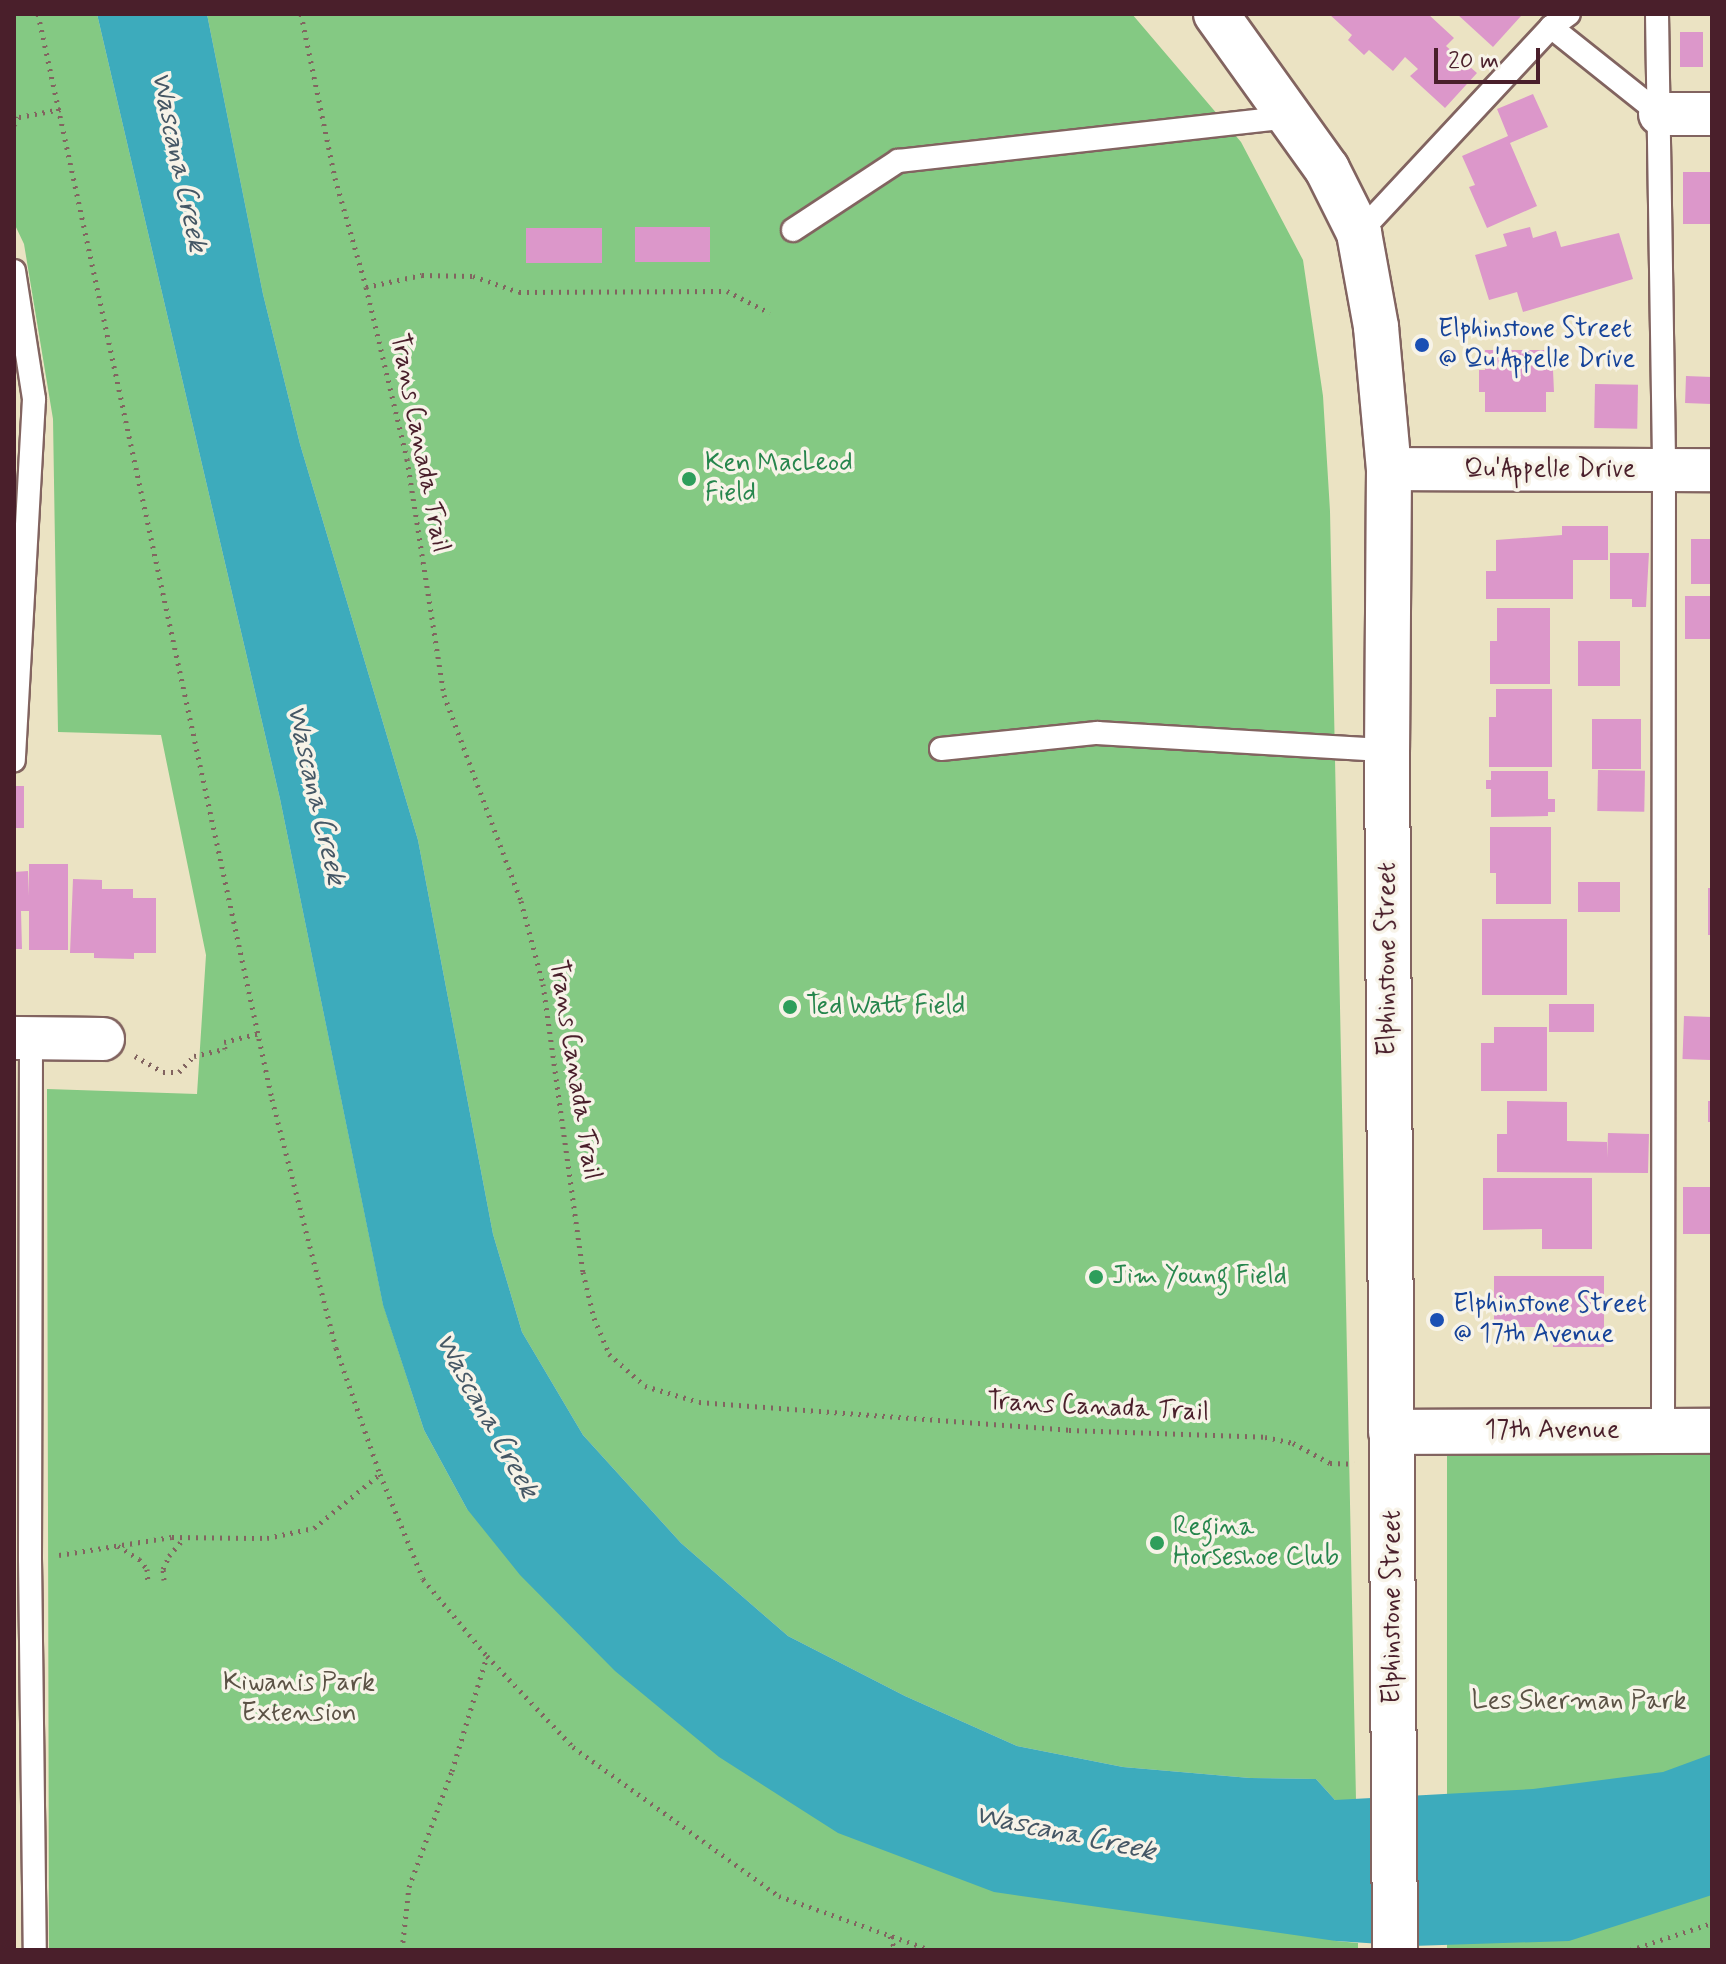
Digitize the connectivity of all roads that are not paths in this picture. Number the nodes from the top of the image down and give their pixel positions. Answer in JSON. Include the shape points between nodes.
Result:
{"nodes":[{"id":1,"x":1216,"y":14,"type":"edge"},
{"id":2,"x":1657,"y":14,"type":"edge"},
{"id":3,"x":1560,"y":20,"type":"edge"},
{"id":4,"x":1660,"y":114,"type":"junction"},
{"id":5,"x":1712,"y":114,"type":"edge"},
{"id":6,"x":1292,"y":117,"type":"junction"},
{"id":7,"x":793,"y":230,"type":"dead end"},
{"id":8,"x":1359,"y":233,"type":"junction"},
{"id":9,"x":14,"y":271,"type":"edge"},
{"id":10,"x":24,"y":399,"type":"edge"},
{"id":11,"x":1389,"y":469,"type":"junction"},
{"id":12,"x":1712,"y":470,"type":"edge"},
{"id":13,"x":1664,"y":471,"type":"junction"},
{"id":14,"x":941,"y":749,"type":"dead end"},
{"id":15,"x":1387,"y":750,"type":"junction"},
{"id":16,"x":14,"y":760,"type":"edge"},
{"id":17,"x":22,"y":1038,"type":"edge"},
{"id":18,"x":103,"y":1039,"type":"road end"},
{"id":19,"x":1663,"y":1430,"type":"junction"},
{"id":20,"x":1712,"y":1431,"type":"edge"},
{"id":21,"x":1391,"y":1448,"type":"junction"},
{"id":22,"x":22,"y":1559,"type":"edge"},
{"id":23,"x":35,"y":1950,"type":"edge"},
{"id":24,"x":1395,"y":1950,"type":"edge"}],
"edges":[{"from":1,"to":6,"type":"street","name":"Elphinstone Street"},
{"from":2,"to":4,"type":"lane"},
{"from":3,"to":4,"type":"lane"},
{"from":3,"to":8,"type":"lane"},
{"from":4,"to":5,"type":"street"},
{"from":4,"to":13,"type":"lane"},
{"from":6,"to":7,"type":"lane","via":[[898,161]]},
{"from":6,"to":8,"type":"street","name":"Elphinstone Street","via":[[1327,169]]},
{"from":8,"to":11,"type":"street","name":"Elphinstone Street","via":[[1376,327]]},
{"from":9,"to":10,"type":"lane"},
{"from":10,"to":16,"type":"lane"},
{"from":11,"to":13,"type":"street","name":"Qu'Appelle Drive"},
{"from":11,"to":15,"type":"street","name":"Elphinstone Street"},
{"from":12,"to":13,"type":"street","name":"Qu'Appelle Drive"},
{"from":13,"to":19,"type":"lane"},
{"from":14,"to":15,"type":"lane","via":[[1097,733]]},
{"from":15,"to":21,"type":"street","name":"Elphinstone Street"},
{"from":17,"to":18,"type":"street"},
{"from":17,"to":22,"type":"lane"},
{"from":19,"to":20,"type":"street","name":"17th Avenue"},
{"from":19,"to":21,"type":"street","name":"17th Avenue"},
{"from":21,"to":24,"type":"street","name":"Elphinstone Street"},
{"from":22,"to":23,"type":"lane"}]}
